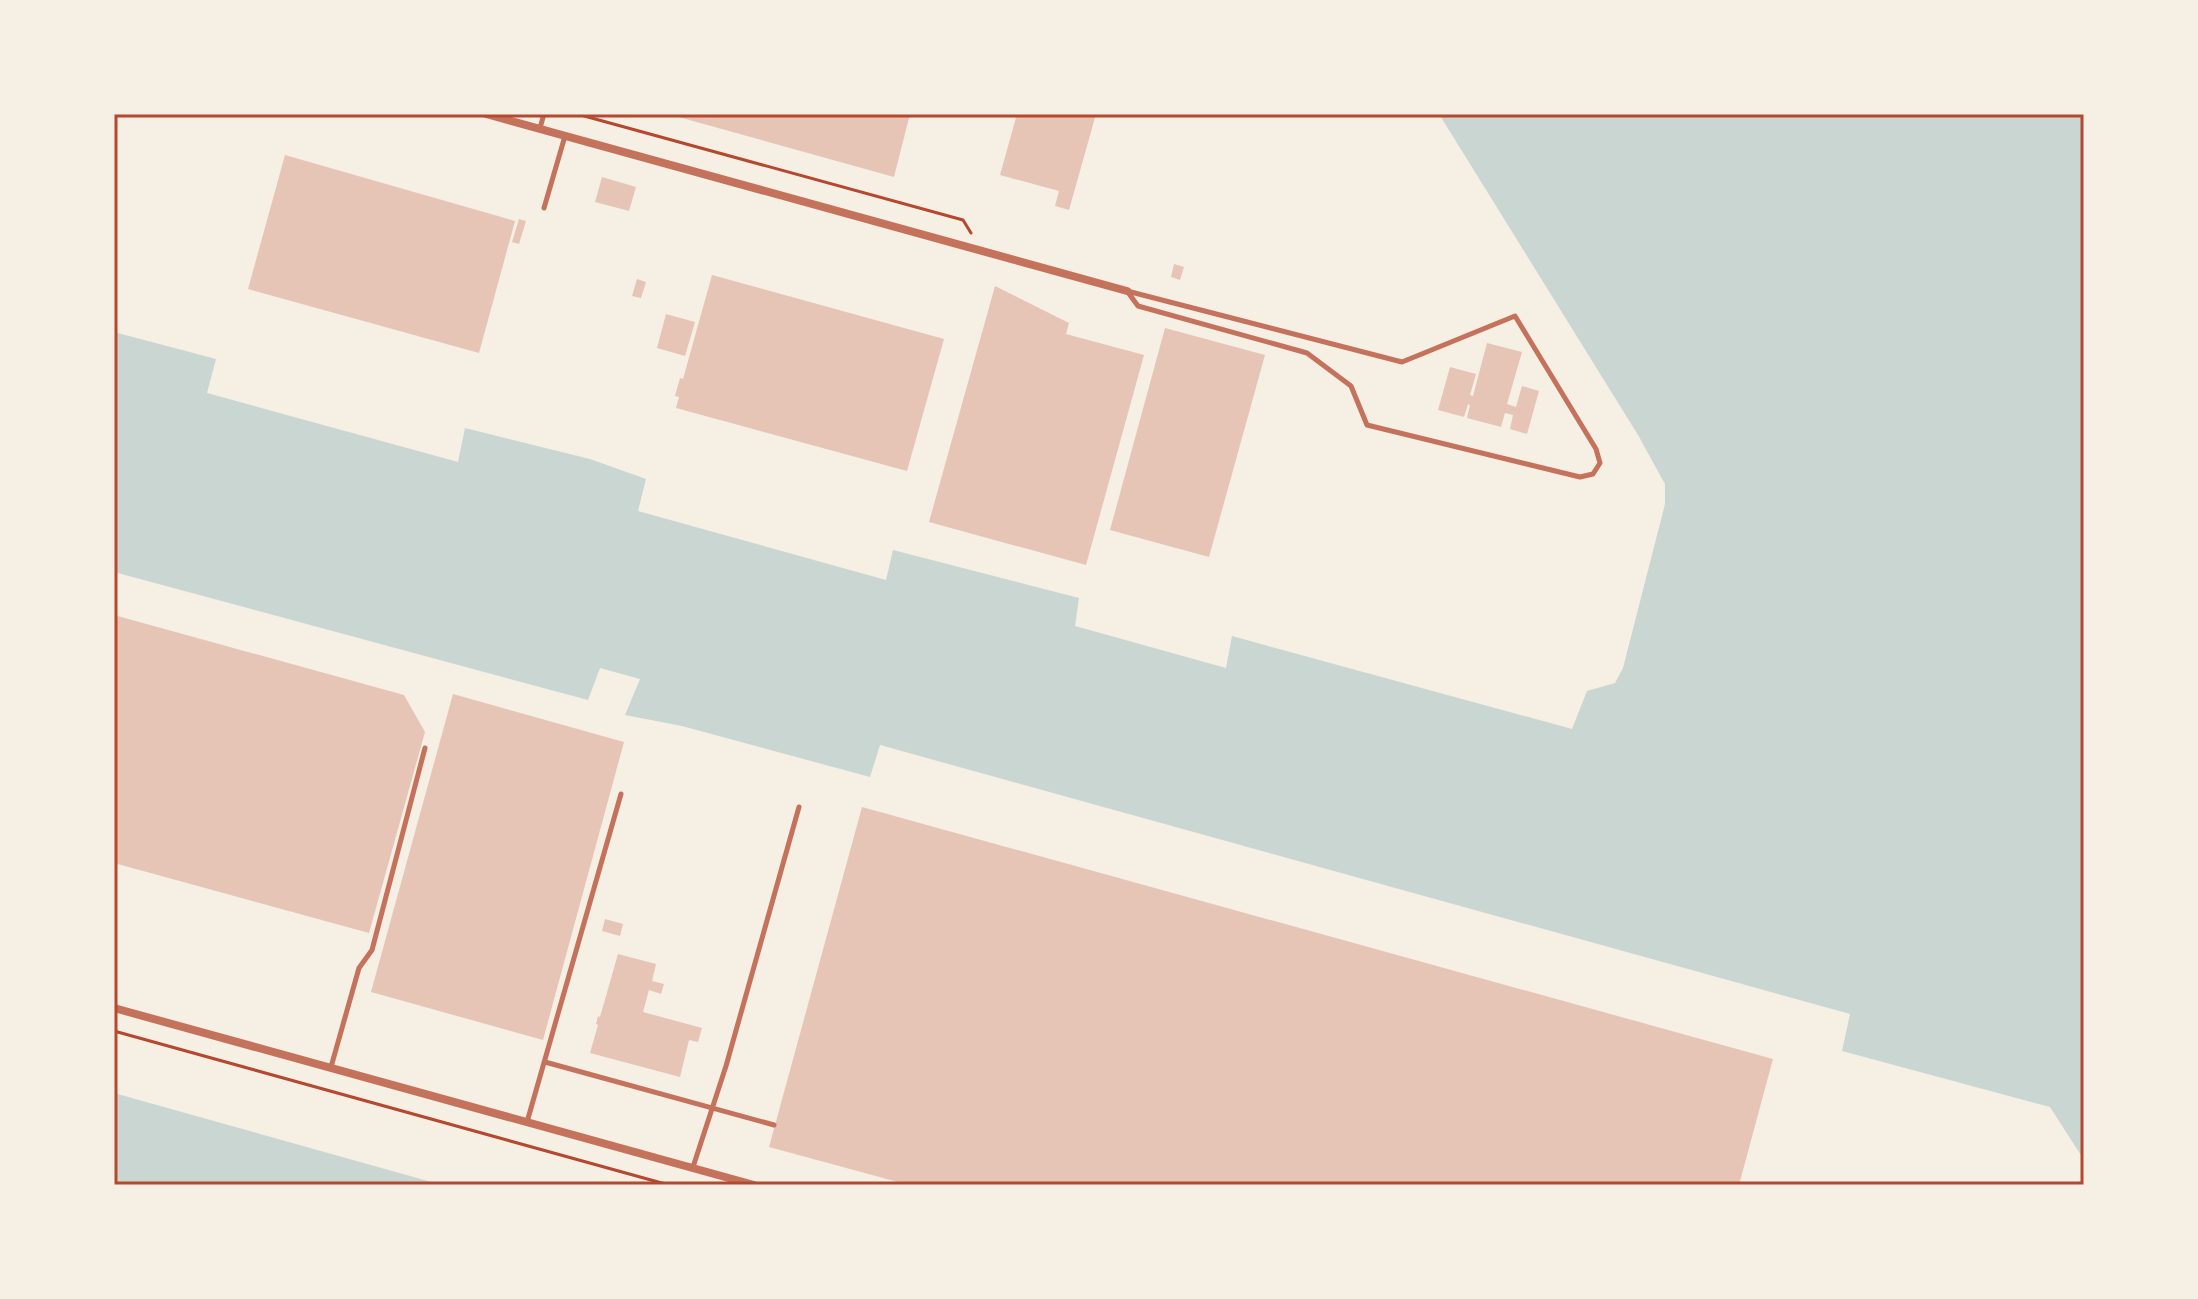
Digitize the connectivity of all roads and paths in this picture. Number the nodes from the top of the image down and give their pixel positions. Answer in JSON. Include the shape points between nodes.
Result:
{"nodes":[{"id":1,"x":486,"y":114,"type":"edge"},
{"id":2,"x":544,"y":114,"type":"edge"},
{"id":3,"x":577,"y":114,"type":"edge"},
{"id":4,"x":539,"y":129,"type":"junction"},
{"id":5,"x":565,"y":136,"type":"junction"},
{"id":6,"x":544,"y":208,"type":"dead end"},
{"id":7,"x":980,"y":249,"type":"junction"},
{"id":8,"x":1127,"y":291,"type":"junction"},
{"id":9,"x":425,"y":748,"type":"dead end"},
{"id":10,"x":621,"y":794,"type":"dead end"},
{"id":11,"x":799,"y":807,"type":"dead end"},
{"id":12,"x":114,"y":1008,"type":"edge"},
{"id":13,"x":114,"y":1031,"type":"edge"},
{"id":14,"x":545,"y":1062,"type":"junction"},
{"id":15,"x":331,"y":1068,"type":"junction"},
{"id":16,"x":713,"y":1107,"type":"junction"},
{"id":17,"x":527,"y":1122,"type":"junction"},
{"id":18,"x":774,"y":1125,"type":"dead end"},
{"id":19,"x":693,"y":1168,"type":"junction"},
{"id":20,"x":669,"y":1185,"type":"edge"},
{"id":21,"x":754,"y":1185,"type":"edge"}],
"edges":[{"from":1,"to":4,"type":"street"},
{"from":2,"to":4,"type":"lane"},
{"from":3,"to":7,"type":"path","via":[[963,220]]},
{"from":4,"to":5,"type":"street"},
{"from":5,"to":6,"type":"lane"},
{"from":5,"to":7,"type":"street"},
{"from":7,"to":8,"type":"street"},
{"from":8,"to":8,"type":"lane","via":[[1402,362],[1515,316],[1600,463],[1593,474],[1580,477],[1367,425],[1351,386],[1307,353],[1138,306]]},
{"from":9,"to":15,"type":"lane","via":[[372,950],[359,968]]},
{"from":10,"to":14,"type":"lane"},
{"from":11,"to":16,"type":"lane"},
{"from":12,"to":15,"type":"street"},
{"from":13,"to":20,"type":"path"},
{"from":14,"to":16,"type":"lane"},
{"from":14,"to":17,"type":"lane"},
{"from":15,"to":17,"type":"street"},
{"from":16,"to":18,"type":"lane"},
{"from":16,"to":19,"type":"lane"},
{"from":17,"to":19,"type":"street"},
{"from":19,"to":21,"type":"street"}]}
